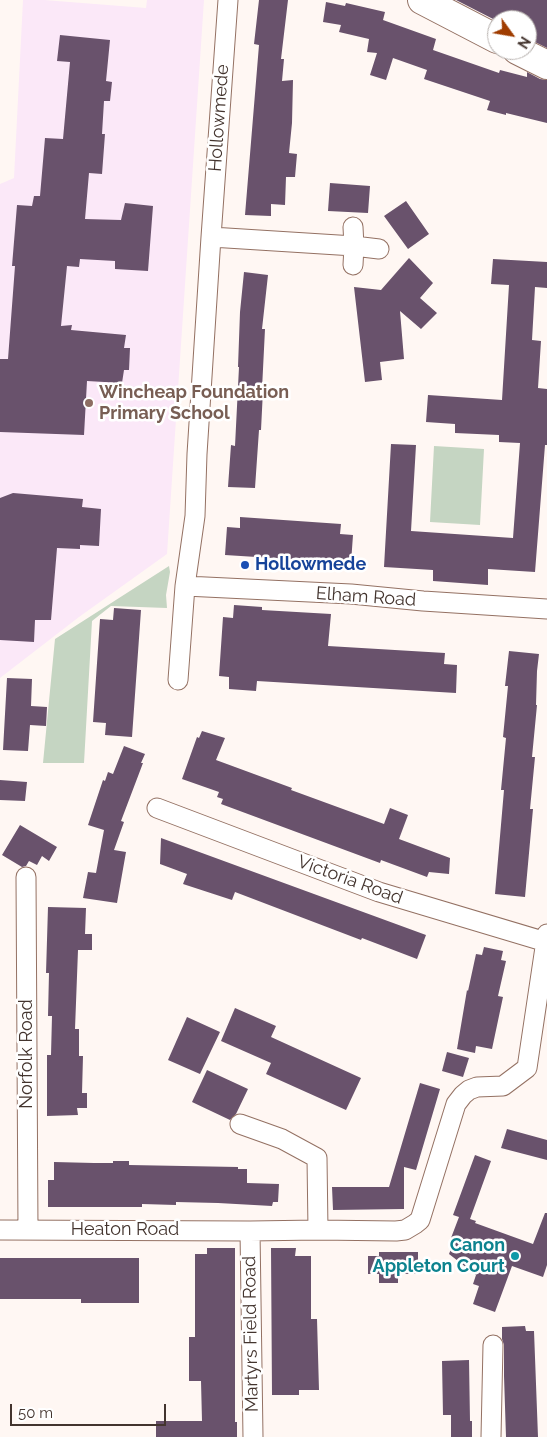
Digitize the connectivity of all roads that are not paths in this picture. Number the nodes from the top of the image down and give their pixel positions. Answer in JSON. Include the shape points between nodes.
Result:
{"nodes":[{"id":1,"x":228,"y":0,"type":"edge"},
{"id":2,"x":422,"y":0,"type":"edge"},
{"id":3,"x":487,"y":34,"type":"edge"},
{"id":4,"x":354,"y":227,"type":"dead end"},
{"id":5,"x":211,"y":237,"type":"junction"},
{"id":6,"x":354,"y":246,"type":"junction"},
{"id":7,"x":379,"y":249,"type":"dead end"},
{"id":8,"x":353,"y":265,"type":"dead end"},
{"id":9,"x":185,"y":586,"type":"junction"},
{"id":10,"x":547,"y":609,"type":"edge"},
{"id":11,"x":178,"y":680,"type":"dead end"},
{"id":12,"x":157,"y":808,"type":"dead end"},
{"id":13,"x":26,"y":877,"type":"dead end"},
{"id":14,"x":547,"y":937,"type":"edge"},
{"id":15,"x":240,"y":1124,"type":"dead end"},
{"id":16,"x":0,"y":1230,"type":"edge"},
{"id":17,"x":28,"y":1230,"type":"junction"},
{"id":18,"x":318,"y":1230,"type":"junction"},
{"id":19,"x":250,"y":1231,"type":"junction"},
{"id":20,"x":493,"y":1345,"type":"dead end"},
{"id":21,"x":253,"y":1437,"type":"edge"},
{"id":22,"x":491,"y":1437,"type":"edge"}],
"edges":[{"from":1,"to":5,"type":"street","name":"Hollowmede"},
{"from":2,"to":3,"type":"street"},
{"from":4,"to":6,"type":"street"},
{"from":5,"to":6,"type":"street"},
{"from":5,"to":9,"type":"street","name":"Hollowmede","via":[[195,516]]},
{"from":6,"to":7,"type":"street"},
{"from":6,"to":8,"type":"street"},
{"from":9,"to":10,"type":"street","name":"Elham Road","via":[[351,594]]},
{"from":9,"to":11,"type":"street","name":"Hollowmede"},
{"from":12,"to":14,"type":"street","name":"Victoria Road","via":[[379,892]]},
{"from":13,"to":17,"type":"street","name":"Norfolk Road"},
{"from":14,"to":18,"type":"street","name":"Heaton Road","via":[[527,1068],[503,1086],[469,1090],[456,1104],[420,1220],[405,1230],[396,1231]]},
{"from":15,"to":18,"type":"street","via":[[282,1139],[317,1158]]},
{"from":16,"to":17,"type":"street","name":"Heaton Road"},
{"from":17,"to":19,"type":"street","name":"Heaton Road"},
{"from":18,"to":19,"type":"street","name":"Heaton Road"},
{"from":19,"to":21,"type":"street","name":"Martyrs Field Road"},
{"from":20,"to":22,"type":"street"}]}
